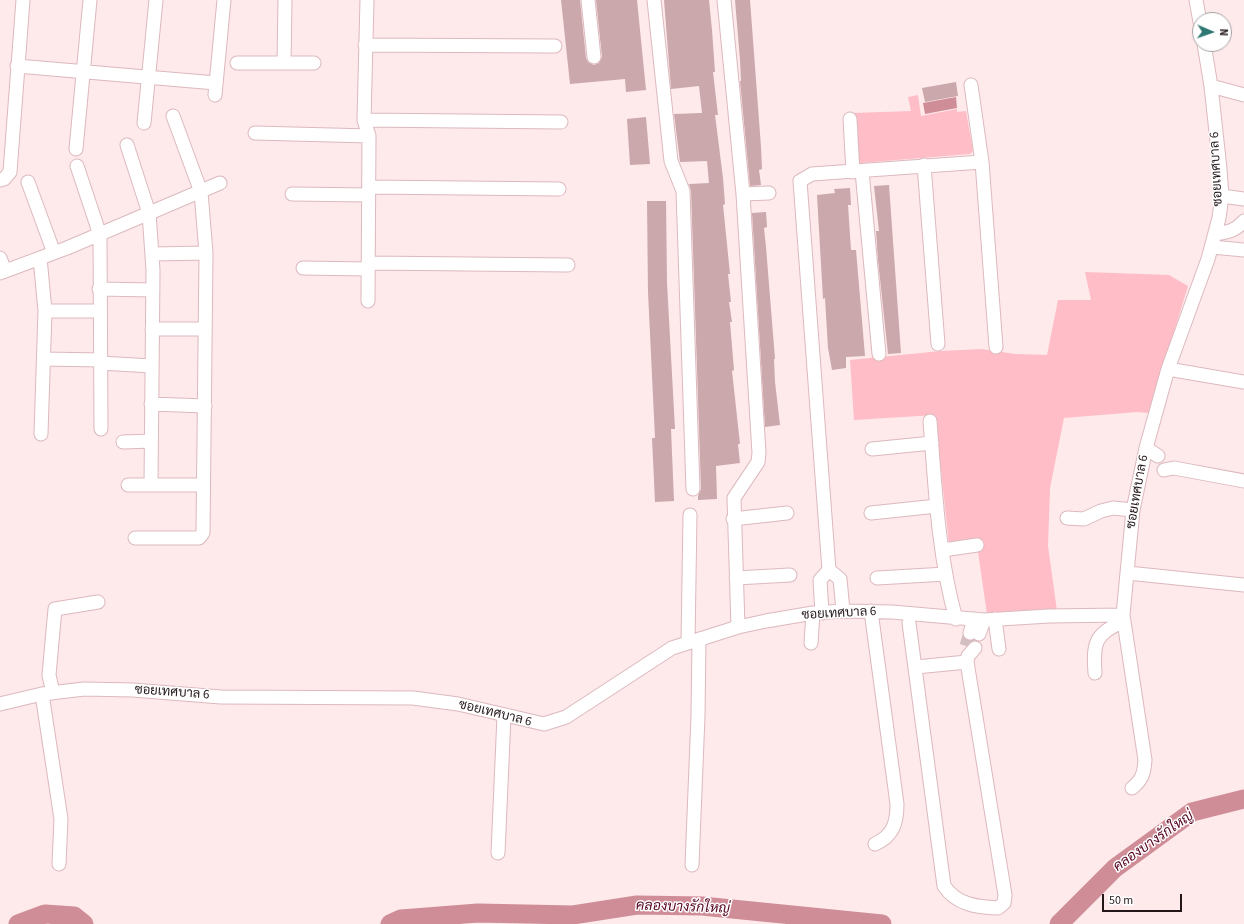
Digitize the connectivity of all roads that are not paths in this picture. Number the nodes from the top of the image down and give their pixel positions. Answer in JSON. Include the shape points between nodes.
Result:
{"nodes":[{"id":1,"x":23,"y":0,"type":"edge"},
{"id":2,"x":90,"y":0,"type":"edge"},
{"id":3,"x":156,"y":0,"type":"edge"},
{"id":4,"x":224,"y":0,"type":"edge"},
{"id":5,"x":285,"y":0,"type":"edge"},
{"id":6,"x":367,"y":0,"type":"edge"},
{"id":7,"x":588,"y":0,"type":"edge"},
{"id":8,"x":654,"y":0,"type":"edge"},
{"id":9,"x":724,"y":0,"type":"edge"},
{"id":10,"x":1196,"y":0,"type":"edge"},
{"id":11,"x":1198,"y":12,"type":"edge"},
{"id":12,"x":365,"y":45,"type":"junction"},
{"id":13,"x":555,"y":46,"type":"dead end"},
{"id":14,"x":1205,"y":52,"type":"edge"},
{"id":15,"x":594,"y":57,"type":"dead end"},
{"id":16,"x":237,"y":63,"type":"dead end"},
{"id":17,"x":284,"y":63,"type":"junction"},
{"id":18,"x":314,"y":63,"type":"dead end"},
{"id":19,"x":17,"y":66,"type":"junction"},
{"id":20,"x":83,"y":71,"type":"junction"},
{"id":21,"x":149,"y":77,"type":"junction"},
{"id":22,"x":971,"y":85,"type":"dead end"},
{"id":23,"x":1211,"y":86,"type":"junction"},
{"id":24,"x":1244,"y":94,"type":"edge"},
{"id":25,"x":173,"y":116,"type":"dead end"},
{"id":26,"x":850,"y":119,"type":"dead end"},
{"id":27,"x":364,"y":120,"type":"junction"},
{"id":28,"x":561,"y":122,"type":"dead end"},
{"id":29,"x":144,"y":123,"type":"dead end"},
{"id":30,"x":255,"y":133,"type":"dead end"},
{"id":31,"x":370,"y":136,"type":"junction"},
{"id":32,"x":127,"y":145,"type":"dead end"},
{"id":33,"x":76,"y":149,"type":"dead end"},
{"id":34,"x":982,"y":162,"type":"junction"},
{"id":35,"x":924,"y":165,"type":"junction"},
{"id":36,"x":77,"y":166,"type":"dead end"},
{"id":37,"x":858,"y":172,"type":"junction"},
{"id":38,"x":0,"y":180,"type":"edge"},
{"id":39,"x":28,"y":182,"type":"dead end"},
{"id":40,"x":220,"y":183,"type":"dead end"},
{"id":41,"x":559,"y":189,"type":"dead end"},
{"id":42,"x":369,"y":191,"type":"junction"},
{"id":43,"x":201,"y":192,"type":"junction"},
{"id":44,"x":769,"y":193,"type":"dead end"},
{"id":45,"x":292,"y":194,"type":"dead end"},
{"id":46,"x":743,"y":194,"type":"junction"},
{"id":47,"x":1222,"y":196,"type":"junction"},
{"id":48,"x":1244,"y":199,"type":"edge"},
{"id":49,"x":149,"y":213,"type":"junction"},
{"id":50,"x":1244,"y":220,"type":"edge"},
{"id":51,"x":100,"y":235,"type":"junction"},
{"id":52,"x":1214,"y":240,"type":"junction"},
{"id":53,"x":1244,"y":250,"type":"edge"},
{"id":54,"x":54,"y":253,"type":"junction"},
{"id":55,"x":206,"y":253,"type":"junction"},
{"id":56,"x":152,"y":254,"type":"junction"},
{"id":57,"x":0,"y":258,"type":"edge"},
{"id":58,"x":40,"y":258,"type":"junction"},
{"id":59,"x":568,"y":265,"type":"dead end"},
{"id":60,"x":368,"y":266,"type":"junction"},
{"id":61,"x":303,"y":268,"type":"dead end"},
{"id":62,"x":2,"y":272,"type":"edge"},
{"id":63,"x":99,"y":289,"type":"junction"},
{"id":64,"x":152,"y":290,"type":"junction"},
{"id":65,"x":368,"y":301,"type":"dead end"},
{"id":66,"x":45,"y":311,"type":"junction"},
{"id":67,"x":100,"y":312,"type":"junction"},
{"id":68,"x":152,"y":329,"type":"junction"},
{"id":69,"x":205,"y":329,"type":"junction"},
{"id":70,"x":938,"y":344,"type":"dead end"},
{"id":71,"x":996,"y":347,"type":"dead end"},
{"id":72,"x":879,"y":354,"type":"dead end"},
{"id":73,"x":44,"y":359,"type":"junction"},
{"id":74,"x":100,"y":362,"type":"junction"},
{"id":75,"x":152,"y":366,"type":"junction"},
{"id":76,"x":1168,"y":369,"type":"junction"},
{"id":77,"x":1244,"y":382,"type":"edge"},
{"id":78,"x":151,"y":404,"type":"junction"},
{"id":79,"x":205,"y":406,"type":"junction"},
{"id":80,"x":930,"y":421,"type":"dead end"},
{"id":81,"x":101,"y":430,"type":"dead end"},
{"id":82,"x":41,"y":434,"type":"dead end"},
{"id":83,"x":151,"y":441,"type":"junction"},
{"id":84,"x":123,"y":442,"type":"dead end"},
{"id":85,"x":932,"y":443,"type":"junction"},
{"id":86,"x":1146,"y":448,"type":"junction"},
{"id":87,"x":872,"y":449,"type":"dead end"},
{"id":88,"x":1163,"y":465,"type":"junction"},
{"id":89,"x":1142,"y":469,"type":"junction"},
{"id":90,"x":1244,"y":481,"type":"edge"},
{"id":91,"x":128,"y":485,"type":"dead end"},
{"id":92,"x":151,"y":485,"type":"junction"},
{"id":93,"x":203,"y":485,"type":"junction"},
{"id":94,"x":693,"y":489,"type":"dead end"},
{"id":95,"x":937,"y":506,"type":"junction"},
{"id":96,"x":1133,"y":510,"type":"junction"},
{"id":97,"x":690,"y":514,"type":"dead end"},
{"id":98,"x":787,"y":514,"type":"dead end"},
{"id":99,"x":871,"y":514,"type":"dead end"},
{"id":100,"x":1067,"y":518,"type":"dead end"},
{"id":101,"x":734,"y":519,"type":"junction"},
{"id":102,"x":135,"y":538,"type":"dead end"},
{"id":103,"x":977,"y":545,"type":"dead end"},
{"id":104,"x":943,"y":550,"type":"junction"},
{"id":105,"x":828,"y":570,"type":"junction"},
{"id":106,"x":1128,"y":573,"type":"junction"},
{"id":107,"x":946,"y":574,"type":"junction"},
{"id":108,"x":790,"y":575,"type":"dead end"},
{"id":109,"x":736,"y":578,"type":"junction"},
{"id":110,"x":877,"y":578,"type":"dead end"},
{"id":111,"x":1244,"y":585,"type":"edge"},
{"id":112,"x":98,"y":602,"type":"dead end"},
{"id":113,"x":843,"y":611,"type":"junction"},
{"id":114,"x":871,"y":611,"type":"junction"},
{"id":115,"x":817,"y":613,"type":"junction"},
{"id":116,"x":1123,"y":618,"type":"junction"},
{"id":117,"x":956,"y":619,"type":"junction"},
{"id":118,"x":984,"y":619,"type":"junction"},
{"id":119,"x":909,"y":623,"type":"dead end"},
{"id":120,"x":738,"y":627,"type":"junction"},
{"id":121,"x":694,"y":641,"type":"junction"},
{"id":122,"x":811,"y":643,"type":"dead end"},
{"id":123,"x":971,"y":647,"type":"junction"},
{"id":124,"x":999,"y":649,"type":"dead end"},
{"id":125,"x":916,"y":666,"type":"junction"},
{"id":126,"x":1095,"y":674,"type":"dead end"},
{"id":127,"x":47,"y":693,"type":"junction"},
{"id":128,"x":0,"y":704,"type":"edge"},
{"id":129,"x":504,"y":716,"type":"junction"},
{"id":130,"x":1132,"y":788,"type":"dead end"},
{"id":131,"x":875,"y":844,"type":"dead end"},
{"id":132,"x":498,"y":854,"type":"dead end"},
{"id":133,"x":59,"y":864,"type":"dead end"},
{"id":134,"x":692,"y":865,"type":"dead end"}],
"edges":[{"from":1,"to":19,"type":"street"},
{"from":2,"to":20,"type":"street"},
{"from":3,"to":21,"type":"street"},
{"from":4,"to":21,"type":"street","via":[[216,89]]},
{"from":5,"to":17,"type":"street"},
{"from":6,"to":12,"type":"street"},
{"from":7,"to":15,"type":"street"},
{"from":8,"to":94,"type":"street","via":[[671,161],[683,191]]},
{"from":9,"to":46,"type":"street"},
{"from":10,"to":11,"type":"street"},
{"from":12,"to":13,"type":"street"},
{"from":12,"to":27,"type":"street"},
{"from":14,"to":23,"type":"street","name":"ซอยเทศบาล 6"},
{"from":16,"to":17,"type":"street"},
{"from":17,"to":18,"type":"street"},
{"from":19,"to":20,"type":"street"},
{"from":19,"to":38,"type":"street","via":[[10,172]]},
{"from":20,"to":21,"type":"street"},
{"from":20,"to":33,"type":"street"},
{"from":21,"to":29,"type":"street"},
{"from":22,"to":34,"type":"street"},
{"from":23,"to":24,"type":"street"},
{"from":23,"to":47,"type":"street","name":"ซอยเทศบาล 6"},
{"from":25,"to":43,"type":"street"},
{"from":26,"to":37,"type":"street"},
{"from":27,"to":28,"type":"street"},
{"from":27,"to":31,"type":"street"},
{"from":30,"to":31,"type":"street"},
{"from":31,"to":42,"type":"street"},
{"from":32,"to":49,"type":"street"},
{"from":34,"to":35,"type":"street"},
{"from":34,"to":71,"type":"street"},
{"from":35,"to":37,"type":"street"},
{"from":35,"to":70,"type":"street"},
{"from":36,"to":51,"type":"street"},
{"from":37,"to":72,"type":"street"},
{"from":37,"to":105,"type":"street","via":[[812,174],[800,181]]},
{"from":39,"to":54,"type":"street"},
{"from":40,"to":43,"type":"street"},
{"from":41,"to":42,"type":"street"},
{"from":42,"to":45,"type":"street"},
{"from":42,"to":60,"type":"street"},
{"from":43,"to":49,"type":"street"},
{"from":43,"to":55,"type":"street"},
{"from":44,"to":46,"type":"street"},
{"from":46,"to":101,"type":"street","via":[[758,462],[734,498]]},
{"from":47,"to":48,"type":"street"},
{"from":47,"to":52,"type":"street","name":"ซอยเทศบาล 6"},
{"from":49,"to":51,"type":"street"},
{"from":49,"to":56,"type":"street"},
{"from":50,"to":52,"type":"street","via":[[1236,229]]},
{"from":51,"to":54,"type":"street"},
{"from":51,"to":63,"type":"street"},
{"from":52,"to":53,"type":"street"},
{"from":52,"to":76,"type":"street","name":"ซอยเทศบาล 6"},
{"from":54,"to":58,"type":"street"},
{"from":55,"to":56,"type":"street"},
{"from":55,"to":69,"type":"street"},
{"from":56,"to":64,"type":"street"},
{"from":57,"to":62,"type":"street"},
{"from":58,"to":62,"type":"street"},
{"from":58,"to":66,"type":"street"},
{"from":59,"to":60,"type":"street"},
{"from":60,"to":61,"type":"street"},
{"from":60,"to":65,"type":"street"},
{"from":63,"to":64,"type":"street"},
{"from":63,"to":67,"type":"street"},
{"from":64,"to":68,"type":"street"},
{"from":66,"to":67,"type":"street"},
{"from":66,"to":73,"type":"street"},
{"from":67,"to":74,"type":"street"},
{"from":68,"to":69,"type":"street"},
{"from":68,"to":75,"type":"street"},
{"from":69,"to":79,"type":"street"},
{"from":73,"to":74,"type":"street"},
{"from":73,"to":82,"type":"street"},
{"from":74,"to":75,"type":"street"},
{"from":74,"to":81,"type":"street"},
{"from":75,"to":78,"type":"street"},
{"from":76,"to":77,"type":"street"},
{"from":76,"to":86,"type":"street","name":"ซอยเทศบาล 6"},
{"from":78,"to":79,"type":"street"},
{"from":78,"to":83,"type":"street"},
{"from":79,"to":93,"type":"street"},
{"from":80,"to":85,"type":"street"},
{"from":83,"to":84,"type":"street"},
{"from":83,"to":92,"type":"street"},
{"from":85,"to":87,"type":"street"},
{"from":85,"to":95,"type":"street"},
{"from":86,"to":88,"type":"street"},
{"from":86,"to":89,"type":"street","name":"ซอยเทศบาล 6"},
{"from":88,"to":89,"type":"street"},
{"from":88,"to":90,"type":"street"},
{"from":89,"to":96,"type":"street","name":"ซอยเทศบาล 6"},
{"from":91,"to":92,"type":"street"},
{"from":92,"to":93,"type":"street"},
{"from":93,"to":102,"type":"street","via":[[202,536]]},
{"from":95,"to":99,"type":"street"},
{"from":95,"to":104,"type":"street"},
{"from":96,"to":100,"type":"street","via":[[1113,508],[1084,519]]},
{"from":96,"to":106,"type":"street","name":"ซอยเทศบาล 6"},
{"from":97,"to":121,"type":"street"},
{"from":98,"to":101,"type":"street"},
{"from":101,"to":109,"type":"street"},
{"from":103,"to":104,"type":"street"},
{"from":104,"to":107,"type":"street"},
{"from":105,"to":113,"type":"street","via":[[840,579]]},
{"from":105,"to":115,"type":"street","via":[[820,580]]},
{"from":106,"to":111,"type":"street"},
{"from":106,"to":116,"type":"street","name":"ซอยเทศบาล 6"},
{"from":107,"to":110,"type":"street"},
{"from":107,"to":117,"type":"street"},
{"from":108,"to":109,"type":"street"},
{"from":109,"to":120,"type":"street"},
{"from":112,"to":127,"type":"street","via":[[55,610]]},
{"from":113,"to":114,"type":"street","name":"ซอยเทศบาล 6"},
{"from":113,"to":115,"type":"street","name":"ซอยเทศบาล 6"},
{"from":114,"to":117,"type":"street","name":"ซอยเทศบาล 6"},
{"from":114,"to":131,"type":"street","via":[[897,804],[897,816],[892,830],[886,838]]},
{"from":115,"to":120,"type":"street","name":"ซอยเทศบาล 6"},
{"from":115,"to":122,"type":"street"},
{"from":116,"to":118,"type":"street","name":"ซอยเทศบาล 6"},
{"from":116,"to":126,"type":"street","via":[[1096,640]]},
{"from":116,"to":130,"type":"street","via":[[1145,760],[1144,774],[1140,782]]},
{"from":117,"to":118,"type":"street","name":"ซอยเทศบาล 6"},
{"from":118,"to":123,"type":"street"},
{"from":118,"to":124,"type":"street"},
{"from":119,"to":125,"type":"street"},
{"from":120,"to":121,"type":"street","name":"ซอยเทศบาล 6"},
{"from":121,"to":129,"type":"street","name":"ซอยเทศบาล 6","via":[[672,648],[656,657],[566,717],[544,724]]},
{"from":121,"to":134,"type":"street","via":[[698,716]]},
{"from":123,"to":125,"type":"street"},
{"from":123,"to":125,"type":"street","via":[[1005,895],[1004,903],[998,908],[960,901],[950,895],[944,886]]},
{"from":127,"to":128,"type":"street","name":"ซอยเทศบาล 6"},
{"from":127,"to":129,"type":"street","name":"ซอยเทศบาล 6","via":[[84,689],[221,697],[413,698],[458,704]]},
{"from":127,"to":133,"type":"street","via":[[61,819]]},
{"from":129,"to":132,"type":"street"}]}
